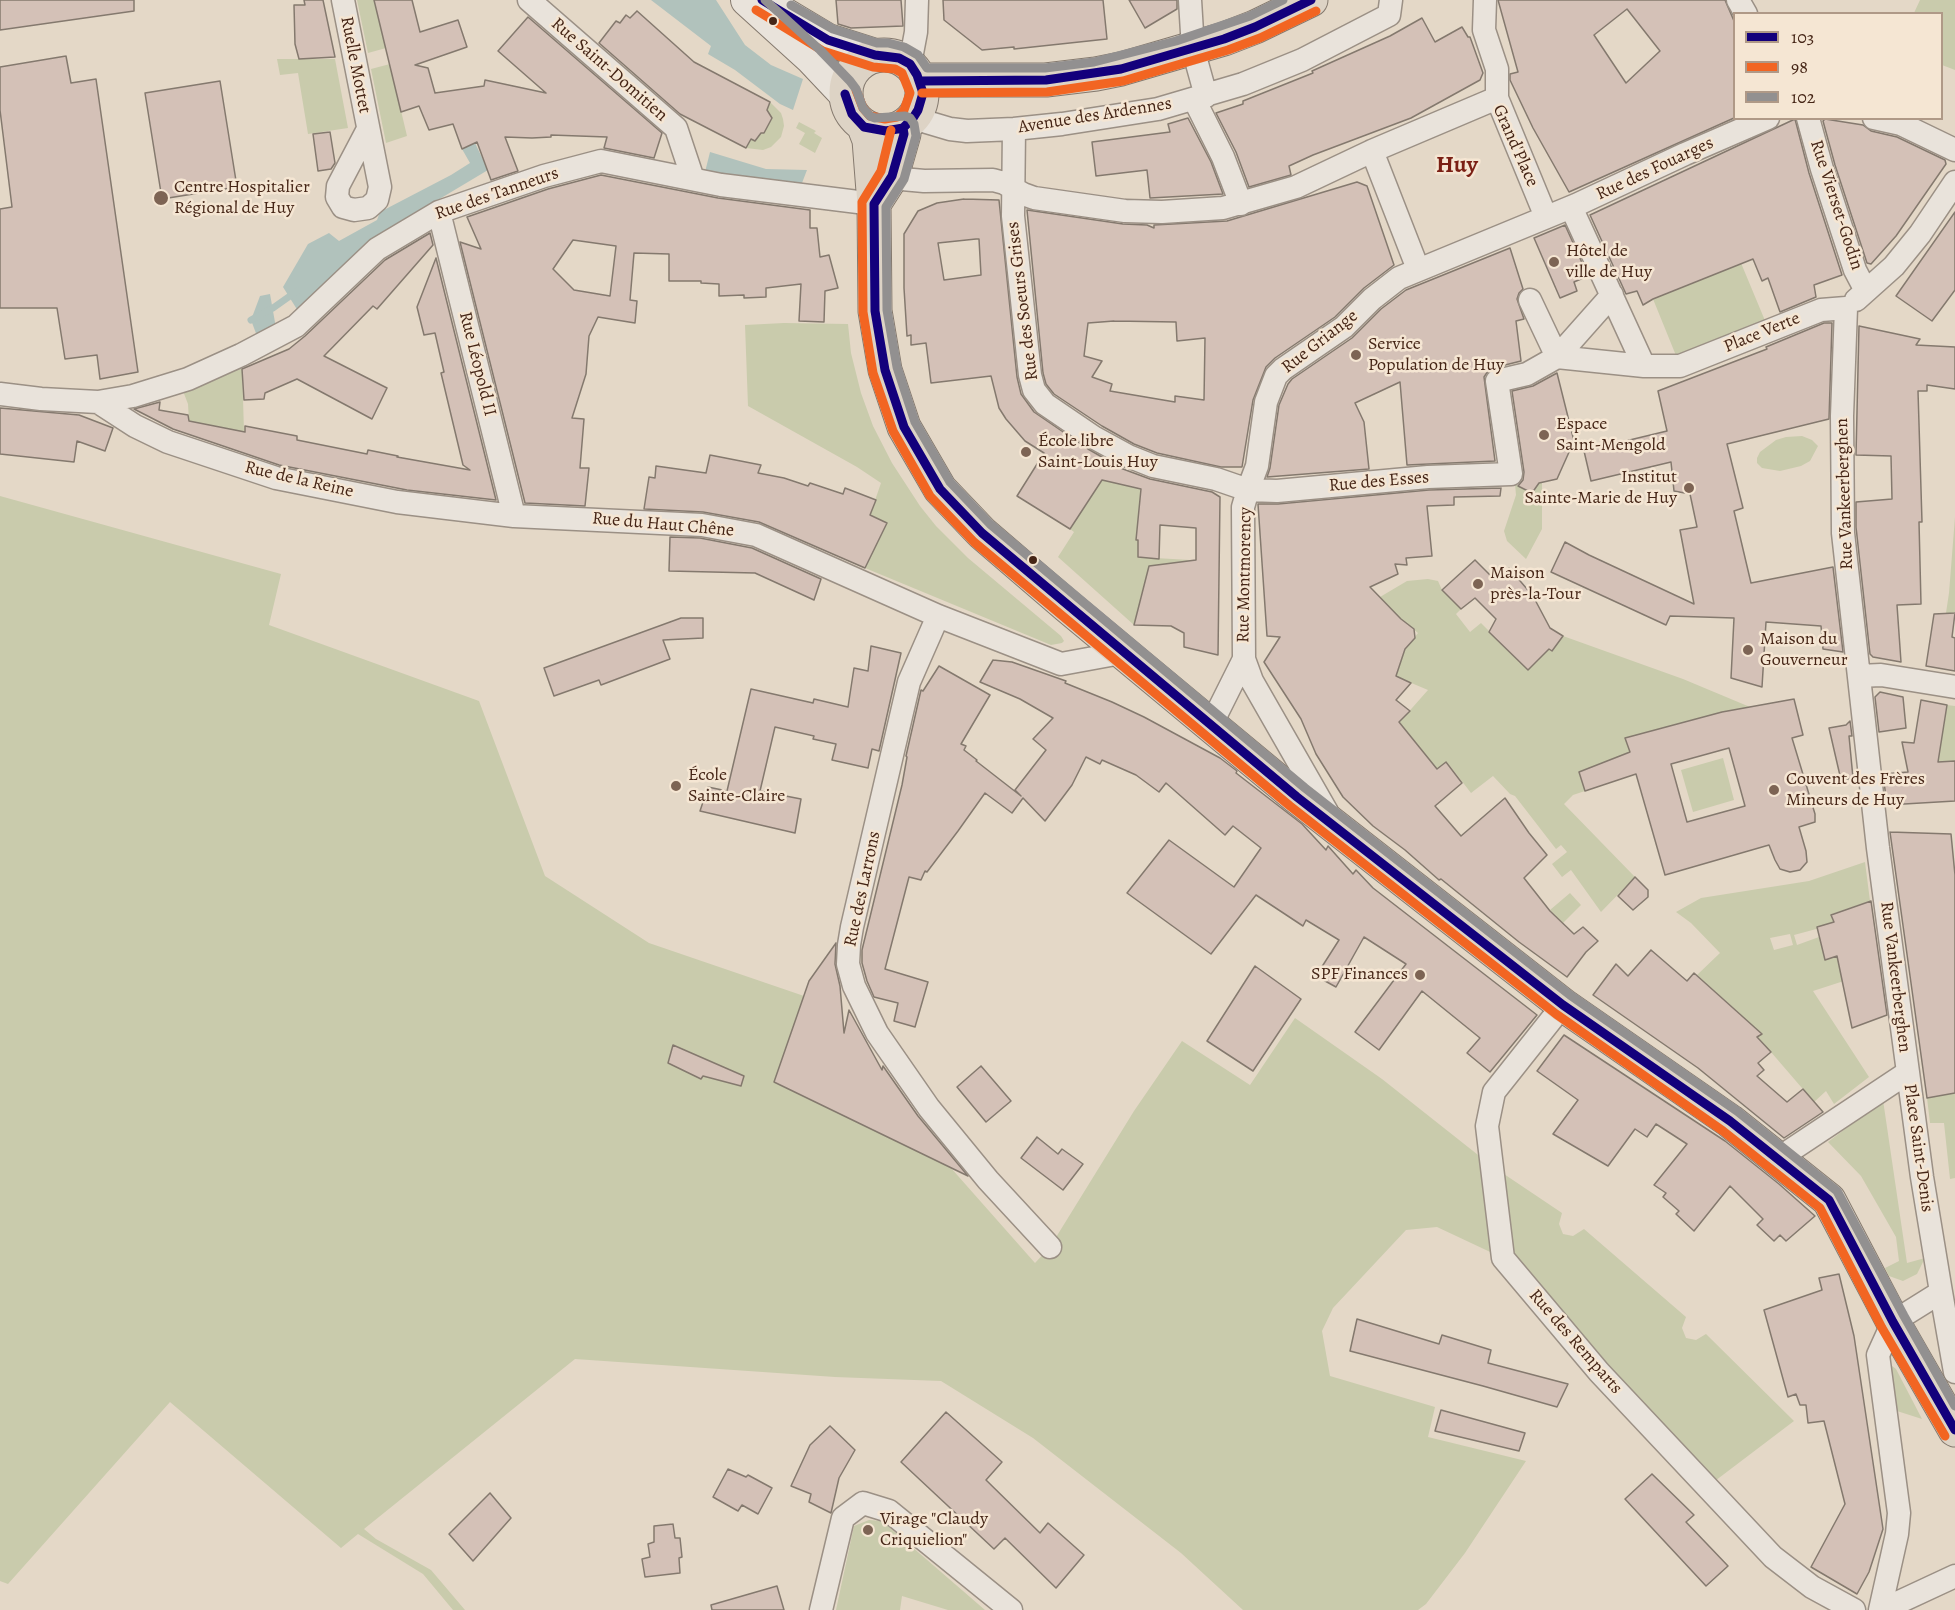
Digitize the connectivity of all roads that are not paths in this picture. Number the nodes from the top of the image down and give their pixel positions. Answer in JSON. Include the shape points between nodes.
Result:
{"nodes":[{"id":1,"x":343,"y":0,"type":"edge"},
{"id":2,"x":529,"y":0,"type":"edge"},
{"id":3,"x":747,"y":0,"type":"edge"},
{"id":4,"x":762,"y":0,"type":"edge"},
{"id":5,"x":917,"y":0,"type":"edge"},
{"id":6,"x":1190,"y":0,"type":"edge"},
{"id":7,"x":1311,"y":0,"type":"edge"},
{"id":8,"x":1391,"y":0,"type":"edge"},
{"id":9,"x":1485,"y":0,"type":"edge"},
{"id":10,"x":1193,"y":49,"type":"junction"},
{"id":11,"x":875,"y":55,"type":"junction"},
{"id":12,"x":915,"y":73,"type":"junction"},
{"id":13,"x":845,"y":94,"type":"junction"},
{"id":14,"x":1200,"y":98,"type":"junction"},
{"id":15,"x":1497,"y":98,"type":"junction"},
{"id":16,"x":1763,"y":120,"type":"edge"},
{"id":17,"x":1809,"y":120,"type":"edge"},
{"id":18,"x":1883,"y":120,"type":"edge"},
{"id":19,"x":908,"y":123,"type":"junction"},
{"id":20,"x":864,"y":127,"type":"junction"},
{"id":21,"x":368,"y":129,"type":"dead end"},
{"id":22,"x":1014,"y":129,"type":"junction"},
{"id":23,"x":1955,"y":150,"type":"edge"},
{"id":24,"x":1372,"y":151,"type":"junction"},
{"id":25,"x":892,"y":176,"type":"junction"},
{"id":26,"x":693,"y":178,"type":"junction"},
{"id":27,"x":1955,"y":182,"type":"edge"},
{"id":28,"x":1013,"y":188,"type":"junction"},
{"id":29,"x":874,"y":204,"type":"junction"},
{"id":30,"x":1241,"y":204,"type":"junction"},
{"id":31,"x":1573,"y":206,"type":"junction"},
{"id":32,"x":439,"y":212,"type":"junction"},
{"id":33,"x":1546,"y":217,"type":"junction"},
{"id":34,"x":1408,"y":274,"type":"junction"},
{"id":35,"x":1866,"y":291,"type":"junction"},
{"id":36,"x":1612,"y":295,"type":"junction"},
{"id":37,"x":1530,"y":300,"type":"dead end"},
{"id":38,"x":1846,"y":308,"type":"junction"},
{"id":39,"x":1557,"y":357,"type":"junction"},
{"id":40,"x":1644,"y":366,"type":"junction"},
{"id":41,"x":0,"y":394,"type":"edge"},
{"id":42,"x":98,"y":402,"type":"junction"},
{"id":43,"x":1248,"y":490,"type":"junction"},
{"id":44,"x":514,"y":516,"type":"junction"},
{"id":45,"x":938,"y":616,"type":"junction"},
{"id":46,"x":1121,"y":653,"type":"junction"},
{"id":47,"x":1244,"y":659,"type":"junction"},
{"id":48,"x":1859,"y":676,"type":"junction"},
{"id":49,"x":1955,"y":687,"type":"edge"},
{"id":50,"x":1211,"y":725,"type":"junction"},
{"id":51,"x":1335,"y":826,"type":"junction"},
{"id":52,"x":1563,"y":1005,"type":"junction"},
{"id":53,"x":1907,"y":1073,"type":"junction"},
{"id":54,"x":1779,"y":1158,"type":"junction"},
{"id":55,"x":1050,"y":1247,"type":"dead end"},
{"id":56,"x":1941,"y":1292,"type":"junction"},
{"id":57,"x":1893,"y":1322,"type":"junction"},
{"id":58,"x":1955,"y":1372,"type":"edge"},
{"id":59,"x":1955,"y":1430,"type":"edge"},
{"id":60,"x":1955,"y":1576,"type":"edge"},
{"id":61,"x":820,"y":1610,"type":"edge"},
{"id":62,"x":1011,"y":1610,"type":"edge"},
{"id":63,"x":1854,"y":1610,"type":"edge"},
{"id":64,"x":1881,"y":1610,"type":"edge"}],
"edges":[{"from":1,"to":21,"type":"street","name":"Ruelle Mottet"},
{"from":2,"to":26,"type":"street","name":"Rue Saint-Domitien","via":[[676,128]]},
{"from":3,"to":13,"type":"main road","via":[[812,58]]},
{"from":4,"to":11,"type":"main road","via":[[828,40]]},
{"from":5,"to":12,"type":"street"},
{"from":6,"to":10,"type":"street"},
{"from":7,"to":10,"type":"main road","via":[[1255,27]]},
{"from":8,"to":14,"type":"street","name":"Avenue des Ardennes","via":[[1389,15],[1292,64]]},
{"from":9,"to":15,"type":"street","via":[[1484,30],[1497,69]]},
{"from":10,"to":12,"type":"main road","via":[[1071,78],[931,80]]},
{"from":10,"to":14,"type":"street"},
{"from":11,"to":12,"type":"main road","via":[[893,56]]},
{"from":11,"to":13,"type":"main road","via":[[850,74]]},
{"from":12,"to":19,"type":"main road","via":[[923,93],[918,110]]},
{"from":13,"to":20,"type":"main road","via":[[852,114]]},
{"from":14,"to":22,"type":"street","name":"Avenue des Ardennes","via":[[1137,113]]},
{"from":14,"to":30,"type":"street"},
{"from":15,"to":24,"type":"street","name":"Grand'Place"},
{"from":15,"to":33,"type":"street","name":"Grand'Place"},
{"from":16,"to":31,"type":"street","name":"Rue des Fouarges"},
{"from":17,"to":35,"type":"street","name":"Rue Vierset-Godin","via":[[1822,170]]},
{"from":18,"to":23,"type":"street","via":[[1901,124]]},
{"from":19,"to":20,"type":"main road","via":[[886,131]]},
{"from":19,"to":22,"type":"street","name":"Avenue des Ardennes","via":[[967,131]]},
{"from":19,"to":25,"type":"main road"},
{"from":20,"to":29,"type":"main road","via":[[869,140]]},
{"from":22,"to":28,"type":"street","name":"Rue des Soeurs Grises"},
{"from":24,"to":30,"type":"street","name":"Grand'Place","via":[[1296,187]]},
{"from":24,"to":34,"type":"street"},
{"from":25,"to":28,"type":"street","name":"Grand'Place","via":[[924,181],[993,180]]},
{"from":25,"to":29,"type":"main road"},
{"from":26,"to":29,"type":"street","name":"Rue des Tanneurs"},
{"from":26,"to":32,"type":"street","name":"Rue des Tanneurs","via":[[601,161]]},
{"from":27,"to":35,"type":"street","via":[[1894,266]]},
{"from":28,"to":30,"type":"street","name":"Grand'Place","via":[[1034,198],[1125,210],[1201,210]]},
{"from":28,"to":43,"type":"street","name":"Rue des Soeurs Grises","via":[[1012,216],[1034,390],[1045,404],[1128,456]]},
{"from":29,"to":46,"type":"main road","via":[[875,311],[885,370],[904,427],[940,489],[982,533]]},
{"from":31,"to":33,"type":"street"},
{"from":31,"to":36,"type":"street"},
{"from":32,"to":42,"type":"street","name":"Rue des Tanneurs","via":[[378,249],[296,327],[188,379]]},
{"from":32,"to":44,"type":"street","name":"Rue Léopold II"},
{"from":33,"to":34,"type":"street","via":[[1507,241]]},
{"from":34,"to":43,"type":"street","name":"Rue Griange","via":[[1276,376],[1266,402],[1257,466]]},
{"from":35,"to":38,"type":"street"},
{"from":36,"to":39,"type":"street"},
{"from":36,"to":40,"type":"street"},
{"from":37,"to":39,"type":"street"},
{"from":38,"to":40,"type":"street","name":"Place Verte","via":[[1821,310],[1680,366]]},
{"from":38,"to":48,"type":"street","name":"Rue Vankeerberghen","via":[[1843,533]]},
{"from":39,"to":40,"type":"street"},
{"from":39,"to":43,"type":"street","name":"Rue des Esses","via":[[1527,374],[1497,381],[1511,474]]},
{"from":41,"to":42,"type":"street","name":"Rue des Tanneurs"},
{"from":42,"to":44,"type":"street","name":"Rue de la Reine","via":[[168,442],[276,478],[397,502]]},
{"from":43,"to":47,"type":"street","name":"Rue Montmorency","via":[[1244,507]]},
{"from":44,"to":45,"type":"street","name":"Rue du Haut Chêne","via":[[702,525],[756,535]]},
{"from":45,"to":46,"type":"street","name":"Rue du Haut Chêne","via":[[1061,664]]},
{"from":45,"to":55,"type":"street","name":"Rue des Larrons","via":[[909,682],[852,927],[848,964],[877,1033],[929,1108]]},
{"from":46,"to":50,"type":"main road"},
{"from":47,"to":50,"type":"street","name":"Rue Montmorency"},
{"from":47,"to":51,"type":"street","via":[[1252,681]]},
{"from":48,"to":49,"type":"street","via":[[1881,675]]},
{"from":48,"to":53,"type":"street","name":"Rue Vankeerberghen"},
{"from":50,"to":51,"type":"main road"},
{"from":51,"to":52,"type":"main road"},
{"from":52,"to":54,"type":"main road"},
{"from":52,"to":63,"type":"street","name":"Rue des Remparts","via":[[1494,1092],[1487,1126],[1503,1258],[1599,1372],[1773,1557],[1812,1587]]},
{"from":53,"to":54,"type":"street","name":"Place Saint-Denis"},
{"from":53,"to":56,"type":"street","name":"Place Saint-Denis"},
{"from":54,"to":57,"type":"main road","via":[[1829,1200]]},
{"from":56,"to":57,"type":"street"},
{"from":56,"to":58,"type":"street","name":"Place Saint-Denis"},
{"from":57,"to":59,"type":"main road"},
{"from":57,"to":64,"type":"street","via":[[1878,1355],[1899,1513]]},
{"from":60,"to":64,"type":"street"},
{"from":61,"to":62,"type":"street","via":[[843,1518],[863,1503],[889,1511]]}]}
